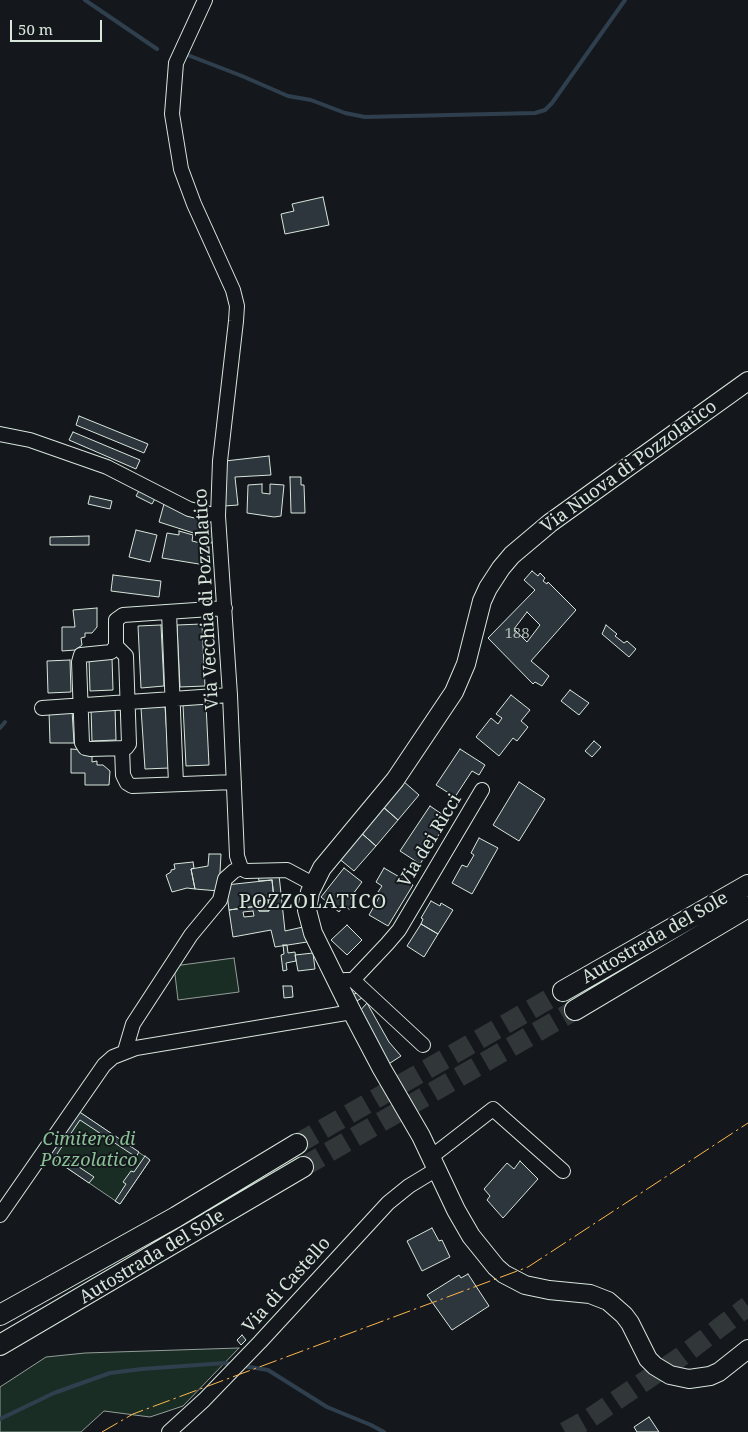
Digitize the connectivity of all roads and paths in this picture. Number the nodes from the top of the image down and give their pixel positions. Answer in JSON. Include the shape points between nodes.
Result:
{"nodes":[{"id":1,"x":205,"y":0,"type":"edge"},
{"id":2,"x":748,"y":382,"type":"edge"},
{"id":3,"x":0,"y":434,"type":"edge"},
{"id":4,"x":218,"y":516,"type":"junction"},
{"id":5,"x":225,"y":608,"type":"junction"},
{"id":6,"x":169,"y":612,"type":"junction"},
{"id":7,"x":116,"y":646,"type":"junction"},
{"id":8,"x":230,"y":695,"type":"junction"},
{"id":9,"x":173,"y":699,"type":"junction"},
{"id":10,"x":128,"y":703,"type":"junction"},
{"id":11,"x":81,"y":705,"type":"junction"},
{"id":12,"x":42,"y":708,"type":"dead end"},
{"id":13,"x":122,"y":748,"type":"junction"},
{"id":14,"x":234,"y":782,"type":"junction"},
{"id":15,"x":176,"y":784,"type":"junction"},
{"id":16,"x":482,"y":790,"type":"dead end"},
{"id":17,"x":241,"y":868,"type":"junction"},
{"id":18,"x":313,"y":884,"type":"junction"},
{"id":19,"x":748,"y":885,"type":"edge"},
{"id":20,"x":748,"y":908,"type":"edge"},
{"id":21,"x":346,"y":982,"type":"junction"},
{"id":22,"x":563,"y":991,"type":"tunnel mouth"},
{"id":23,"x":575,"y":1010,"type":"tunnel mouth"},
{"id":24,"x":352,"y":1012,"type":"junction"},
{"id":25,"x":423,"y":1045,"type":"dead end"},
{"id":26,"x":124,"y":1051,"type":"junction"},
{"id":27,"x":297,"y":1144,"type":"tunnel mouth"},
{"id":28,"x":434,"y":1163,"type":"junction"},
{"id":29,"x":303,"y":1167,"type":"tunnel mouth"},
{"id":30,"x":563,"y":1171,"type":"dead end"},
{"id":31,"x":0,"y":1215,"type":"edge"},
{"id":32,"x":0,"y":1315,"type":"edge"},
{"id":33,"x":0,"y":1345,"type":"edge"},
{"id":34,"x":748,"y":1349,"type":"edge"},
{"id":35,"x":169,"y":1432,"type":"edge"}],
"edges":[{"from":1,"to":4,"type":"street","name":"Via Vecchia di Pozzolatico","via":[[176,63],[172,114],[181,169],[233,290],[236,306],[220,461]]},
{"from":2,"to":18,"type":"main road","name":"Via Nuova di Pozzolatico","via":[[550,523],[512,555],[494,578],[482,601],[466,664],[454,692],[395,780],[332,854]]},
{"from":3,"to":4,"type":"street","via":[[30,440],[107,467],[189,509]]},
{"from":4,"to":5,"type":"street","name":"Via Vecchia di Pozzolatico"},
{"from":5,"to":6,"type":"street"},
{"from":5,"to":8,"type":"street","name":"Via Vecchia di Pozzolatico"},
{"from":6,"to":7,"type":"street","via":[[123,615],[116,620]]},
{"from":6,"to":9,"type":"street"},
{"from":7,"to":10,"type":"street","via":[[126,656]]},
{"from":7,"to":11,"type":"street","via":[[111,652],[81,654]]},
{"from":8,"to":9,"type":"street"},
{"from":8,"to":14,"type":"street","name":"Via Vecchia di Pozzolatico"},
{"from":9,"to":10,"type":"street"},
{"from":9,"to":15,"type":"street"},
{"from":10,"to":11,"type":"street"},
{"from":10,"to":13,"type":"street","via":[[129,744]]},
{"from":11,"to":12,"type":"street"},
{"from":11,"to":13,"type":"street","via":[[82,744],[85,748]]},
{"from":13,"to":15,"type":"street","via":[[126,783],[132,786]]},
{"from":14,"to":15,"type":"street"},
{"from":14,"to":17,"type":"street","name":"Via Vecchia di Pozzolatico","via":[[237,856]]},
{"from":16,"to":21,"type":"street","name":"Via dei Ricci","via":[[398,930]]},
{"from":17,"to":18,"type":"street","via":[[252,872],[286,870]]},
{"from":17,"to":26,"type":"street","via":[[225,880],[220,900],[191,935],[133,1024]]},
{"from":18,"to":21,"type":"main road","name":"Via Nuova di Pozzolatico","via":[[307,910],[313,933]]},
{"from":19,"to":22,"type":"highway","name":"Autostrada del Sole"},
{"from":20,"to":23,"type":"highway","name":"Autostrada del Sole"},
{"from":21,"to":24,"type":"main road","name":"Via Nuova di Pozzolatico"},
{"from":21,"to":25,"type":"street"},
{"from":24,"to":26,"type":"street"},
{"from":24,"to":28,"type":"main road","name":"Via Nuova di Pozzolatico"},
{"from":26,"to":31,"type":"street","via":[[104,1065]]},
{"from":27,"to":32,"type":"highway","name":"Autostrada del Sole","via":[[176,1217]]},
{"from":28,"to":30,"type":"street","name":"Via di Castello","via":[[493,1109]]},
{"from":28,"to":34,"type":"main road","name":"Via Nuova di Pozzolatico","via":[[471,1236],[496,1267],[525,1285],[590,1294],[608,1301],[624,1315],[648,1359],[663,1371],[689,1379],[710,1376]]},
{"from":28,"to":35,"type":"street","name":"Via di Castello","via":[[388,1203],[260,1342]]},
{"from":29,"to":33,"type":"highway","name":"Autostrada del Sole"}]}
